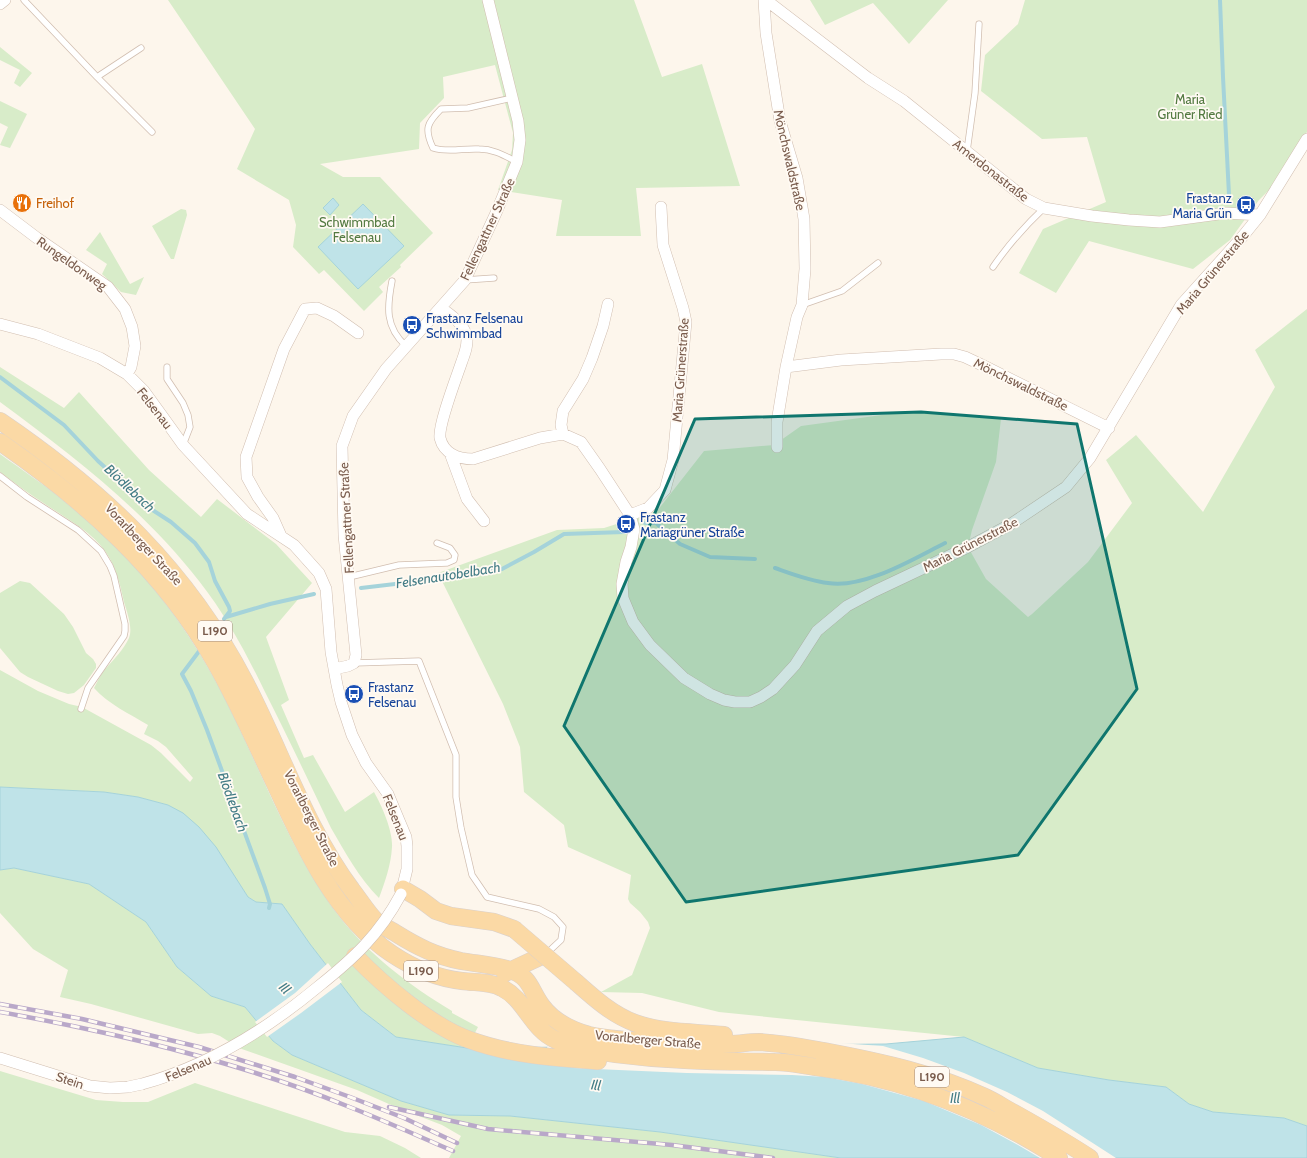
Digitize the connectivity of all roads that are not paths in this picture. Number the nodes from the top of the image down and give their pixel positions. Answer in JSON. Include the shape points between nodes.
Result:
{"nodes":[{"id":1,"x":5,"y":0,"type":"edge"},
{"id":2,"x":24,"y":0,"type":"edge"},
{"id":3,"x":488,"y":0,"type":"edge"},
{"id":4,"x":765,"y":0,"type":"edge"},
{"id":5,"x":0,"y":4,"type":"edge"},
{"id":6,"x":979,"y":24,"type":"dead end"},
{"id":7,"x":142,"y":48,"type":"dead end"},
{"id":8,"x":97,"y":77,"type":"junction"},
{"id":9,"x":512,"y":98,"type":"junction"},
{"id":10,"x":152,"y":132,"type":"dead end"},
{"id":11,"x":1307,"y":139,"type":"edge"},
{"id":12,"x":967,"y":151,"type":"junction"},
{"id":13,"x":517,"y":162,"type":"junction"},
{"id":14,"x":661,"y":208,"type":"dead end"},
{"id":15,"x":1044,"y":208,"type":"junction"},
{"id":16,"x":0,"y":210,"type":"edge"},
{"id":17,"x":1260,"y":215,"type":"junction"},
{"id":18,"x":878,"y":263,"type":"dead end"},
{"id":19,"x":993,"y":267,"type":"dead end"},
{"id":20,"x":494,"y":278,"type":"dead end"},
{"id":21,"x":465,"y":280,"type":"junction"},
{"id":22,"x":392,"y":281,"type":"dead end"},
{"id":23,"x":608,"y":304,"type":"dead end"},
{"id":24,"x":802,"y":305,"type":"junction"},
{"id":25,"x":441,"y":308,"type":"junction"},
{"id":26,"x":0,"y":324,"type":"edge"},
{"id":27,"x":358,"y":333,"type":"dead end"},
{"id":28,"x":406,"y":346,"type":"junction"},
{"id":29,"x":786,"y":367,"type":"junction"},
{"id":30,"x":167,"y":368,"type":"dead end"},
{"id":31,"x":127,"y":374,"type":"junction"},
{"id":32,"x":0,"y":421,"type":"edge"},
{"id":33,"x":1109,"y":428,"type":"junction"},
{"id":34,"x":563,"y":434,"type":"junction"},
{"id":35,"x":0,"y":442,"type":"edge"},
{"id":36,"x":182,"y":445,"type":"junction"},
{"id":37,"x":777,"y":447,"type":"dead end"},
{"id":38,"x":450,"y":453,"type":"junction"},
{"id":39,"x":0,"y":476,"type":"edge"},
{"id":40,"x":630,"y":514,"type":"junction"},
{"id":41,"x":484,"y":521,"type":"dead end"},
{"id":42,"x":281,"y":536,"type":"junction"},
{"id":43,"x":437,"y":543,"type":"dead end"},
{"id":44,"x":349,"y":577,"type":"junction"},
{"id":45,"x":354,"y":663,"type":"junction"},
{"id":46,"x":334,"y":669,"type":"junction"},
{"id":47,"x":81,"y":709,"type":"dead end"},
{"id":48,"x":402,"y":892,"type":"junction"},
{"id":49,"x":544,"y":955,"type":"junction"},
{"id":50,"x":355,"y":956,"type":"junction"},
{"id":51,"x":509,"y":970,"type":"junction"},
{"id":52,"x":488,"y":983,"type":"junction"},
{"id":53,"x":536,"y":996,"type":"junction"},
{"id":54,"x":515,"y":998,"type":"junction"},
{"id":55,"x":695,"y":1038,"type":"junction"},
{"id":56,"x":631,"y":1056,"type":"junction"},
{"id":57,"x":0,"y":1058,"type":"edge"},
{"id":58,"x":142,"y":1084,"type":"joint"},
{"id":59,"x":1059,"y":1158,"type":"edge"},
{"id":60,"x":1090,"y":1158,"type":"edge"}],
"edges":[{"from":1,"to":5,"type":"street"},
{"from":2,"to":8,"type":"lane"},
{"from":3,"to":9,"type":"street","name":"Fellengattner Straße"},
{"from":4,"to":12,"type":"street","name":"Amerdonastraße","via":[[868,78],[904,101]]},
{"from":4,"to":24,"type":"street","name":"Mönchswaldstraße","via":[[766,33],[780,121],[797,178],[804,219],[805,269]]},
{"from":6,"to":12,"type":"lane","via":[[975,93]]},
{"from":7,"to":8,"type":"lane"},
{"from":8,"to":10,"type":"lane"},
{"from":9,"to":13,"type":"street","name":"Fellengattner Straße","via":[[519,127]]},
{"from":9,"to":13,"type":"lane","via":[[468,108],[441,109],[428,125],[428,138],[433,148],[443,151],[493,150]]},
{"from":11,"to":17,"type":"street","name":"Maria Grünerstraße"},
{"from":12,"to":15,"type":"street","name":"Amerdonastraße","via":[[1026,199]]},
{"from":13,"to":21,"type":"street","name":"Fellengattner Straße"},
{"from":14,"to":40,"type":"street","name":"Maria Grünerstraße","via":[[664,245],[686,322],[673,460],[665,490],[648,508]]},
{"from":15,"to":17,"type":"street","name":"Amerdonastraße","via":[[1092,216],[1160,222],[1226,213]]},
{"from":15,"to":19,"type":"lane","via":[[1021,230]]},
{"from":16,"to":31,"type":"street","name":"Rungeldonweg","via":[[108,287],[125,309],[132,327],[135,346]]},
{"from":17,"to":33,"type":"street","name":"Maria Grünerstraße","via":[[1182,305]]},
{"from":18,"to":24,"type":"lane","via":[[842,292]]},
{"from":20,"to":21,"type":"lane"},
{"from":21,"to":25,"type":"street","name":"Fellengattner Straße"},
{"from":22,"to":28,"type":"lane","via":[[388,303],[390,322],[394,333]]},
{"from":23,"to":34,"type":"street","via":[[592,358],[563,411]]},
{"from":24,"to":29,"type":"street","name":"Mönchswaldstraße"},
{"from":25,"to":28,"type":"street","name":"Fellengattner Straße"},
{"from":25,"to":38,"type":"street","via":[[461,324],[467,336],[466,348],[442,421],[440,437]]},
{"from":26,"to":31,"type":"street","name":"Felsenau","via":[[38,334],[100,358]]},
{"from":27,"to":42,"type":"street","name":"Felsenau","via":[[334,316],[317,308],[306,309],[284,348],[246,457],[247,477],[273,518]]},
{"from":28,"to":44,"type":"street","name":"Fellengattner Straße","via":[[386,369],[353,416],[342,446],[344,535]]},
{"from":29,"to":33,"type":"street","name":"Mönchswaldstraße","via":[[841,360],[954,354],[982,364]]},
{"from":29,"to":37,"type":"street","name":"Mönchswaldstraße","via":[[777,422]]},
{"from":30,"to":36,"type":"lane","via":[[167,379],[184,403],[188,415],[190,427]]},
{"from":31,"to":36,"type":"street","name":"Felsenau","via":[[144,391]]},
{"from":32,"to":51,"type":"main road","name":"Vorarlberger Straße","number":"L190","via":[[105,501],[177,577],[230,653],[324,848],[341,875],[378,922],[418,947],[438,955]]},
{"from":33,"to":40,"type":"street","name":"Maria Grünerstraße","via":[[1090,458],[1066,487],[1011,524],[847,606],[817,631],[795,665],[773,689],[750,702],[724,700],[684,678],[650,645],[633,622],[623,598],[622,584],[634,529]]},
{"from":34,"to":38,"type":"street","via":[[540,438],[473,459],[462,459]]},
{"from":34,"to":40,"type":"street","name":"Maria Grünerstraße","via":[[580,442]]},
{"from":35,"to":52,"type":"main road","name":"Vorarlberger Straße","number":"L190","via":[[30,463],[109,528],[163,586],[201,638],[230,689],[310,856],[345,910],[365,934],[389,953],[425,973],[461,981]]},
{"from":36,"to":42,"type":"street","name":"Felsenau","via":[[247,514]]},
{"from":38,"to":41,"type":"street","via":[[468,499]]},
{"from":39,"to":47,"type":"lane","via":[[78,530],[101,551],[110,566],[125,624],[124,636],[88,688]]},
{"from":42,"to":46,"type":"street","name":"Felsenau","via":[[294,545],[319,574],[326,589]]},
{"from":43,"to":44,"type":"lane","via":[[450,548],[455,554],[454,560],[447,563],[399,565]]},
{"from":44,"to":45,"type":"street","name":"Fellengattner Straße","via":[[356,655]]},
{"from":45,"to":46,"type":"street"},
{"from":45,"to":49,"type":"lane","via":[[419,661],[456,755],[456,797],[472,875],[487,897],[539,909],[554,917],[563,927],[561,940]]},
{"from":46,"to":48,"type":"street","name":"Felsenau","via":[[352,735],[366,763],[388,794],[406,837],[407,869]]},
{"from":48,"to":50,"type":"street","name":"Felsenau","bridge":true,"via":[[373,936]]},
{"from":48,"to":55,"type":"main road","bridge":true,"via":[[420,899],[436,911],[451,916],[494,922],[514,930],[605,1007],[637,1024],[682,1032]]},
{"from":49,"to":51,"type":"main road"},
{"from":49,"to":53,"type":"main road","via":[[536,977]]},
{"from":50,"to":56,"type":"main road","via":[[424,1015],[468,1040],[541,1057],[610,1062]]},
{"from":50,"to":58,"type":"street","name":"Felsenau","bridge":true,"via":[[302,1001],[252,1035],[201,1064]]},
{"from":51,"to":52,"type":"main road"},
{"from":51,"to":53,"type":"main road","name":"Vorarlberger Straße","number":"L190","via":[[528,980]]},
{"from":51,"to":54,"type":"main road"},
{"from":52,"to":54,"type":"main road","name":"Vorarlberger Straße","number":"L190","via":[[503,988]]},
{"from":53,"to":55,"type":"main road","name":"Vorarlberger Straße","number":"L190","via":[[558,1022],[589,1034],[631,1041]]},
{"from":54,"to":56,"type":"main road","name":"Vorarlberger Straße","number":"L190","via":[[537,1027],[555,1040],[586,1050]]},
{"from":55,"to":60,"type":"main road","number":"L190","via":[[735,1036],[758,1042],[848,1055],[921,1072],[985,1097],[1060,1138]]},
{"from":56,"to":59,"type":"main road","name":"Vorarlberger Straße","number":"L190","via":[[779,1062],[846,1070],[930,1093],[985,1116]]},
{"from":57,"to":58,"type":"street","name":"Stein","via":[[90,1086],[110,1088]]}]}
